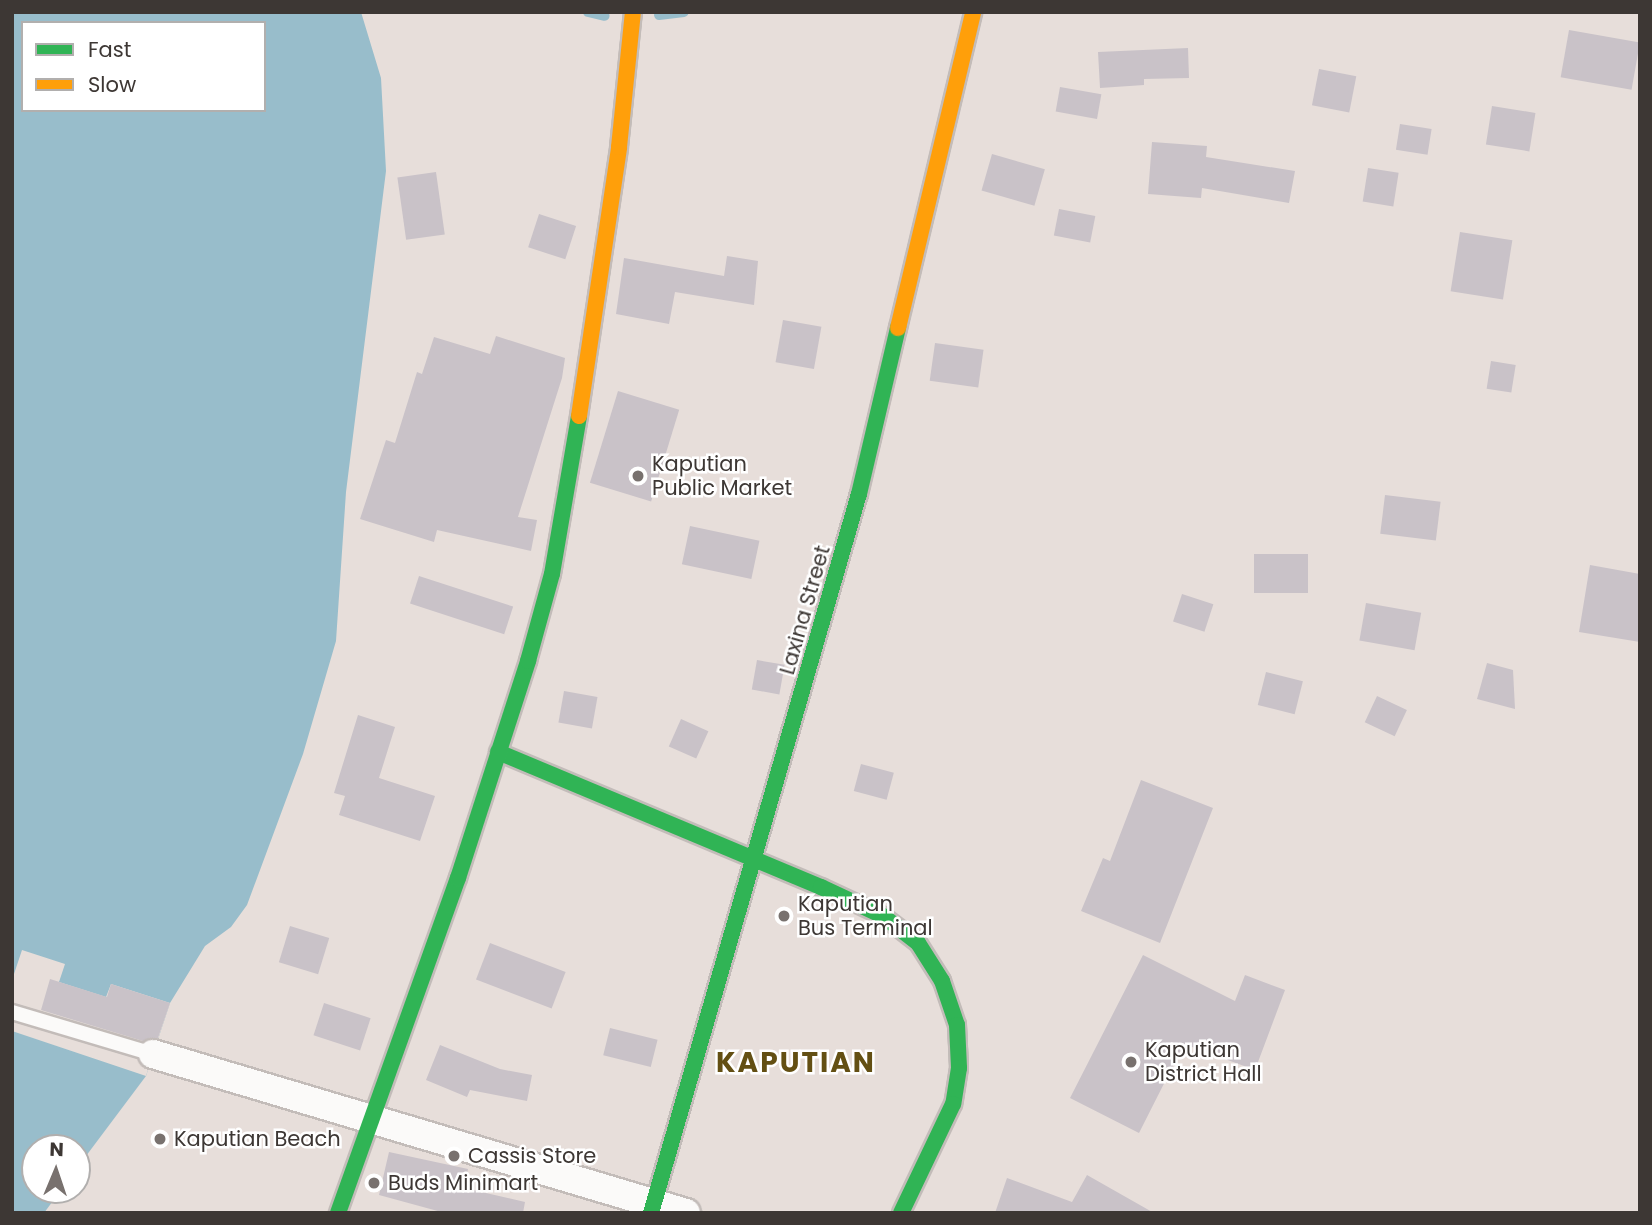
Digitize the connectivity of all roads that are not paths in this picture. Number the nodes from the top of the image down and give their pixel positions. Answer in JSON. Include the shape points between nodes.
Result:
{"nodes":[{"id":1,"x":632,"y":12,"type":"edge"},
{"id":2,"x":973,"y":12,"type":"edge"},
{"id":3,"x":498,"y":752,"type":"junction"},
{"id":4,"x":756,"y":858,"type":"junction"},
{"id":5,"x":12,"y":1012,"type":"edge"},
{"id":6,"x":153,"y":1054,"type":"joint"},
{"id":7,"x":373,"y":1120,"type":"junction"},
{"id":8,"x":652,"y":1208,"type":"edge"},
{"id":9,"x":338,"y":1213,"type":"edge"},
{"id":10,"x":687,"y":1213,"type":"edge"},
{"id":11,"x":901,"y":1213,"type":"edge"}],
"edges":[{"from":1,"to":3,"type":"street","via":[[619,147],[568,493],[535,636]]},
{"from":2,"to":4,"type":"street","name":"Laxina Street","via":[[859,494]]},
{"from":3,"to":4,"type":"street"},
{"from":3,"to":7,"type":"street"},
{"from":4,"to":8,"type":"street","name":"Laxina Street"},
{"from":4,"to":11,"type":"street","via":[[883,916],[918,943],[942,981],[957,1025],[959,1068],[953,1104]]},
{"from":5,"to":6,"type":"lane"},
{"from":6,"to":7,"type":"street"},
{"from":7,"to":8,"type":"street"},
{"from":7,"to":9,"type":"street"},
{"from":8,"to":10,"type":"street"}]}
